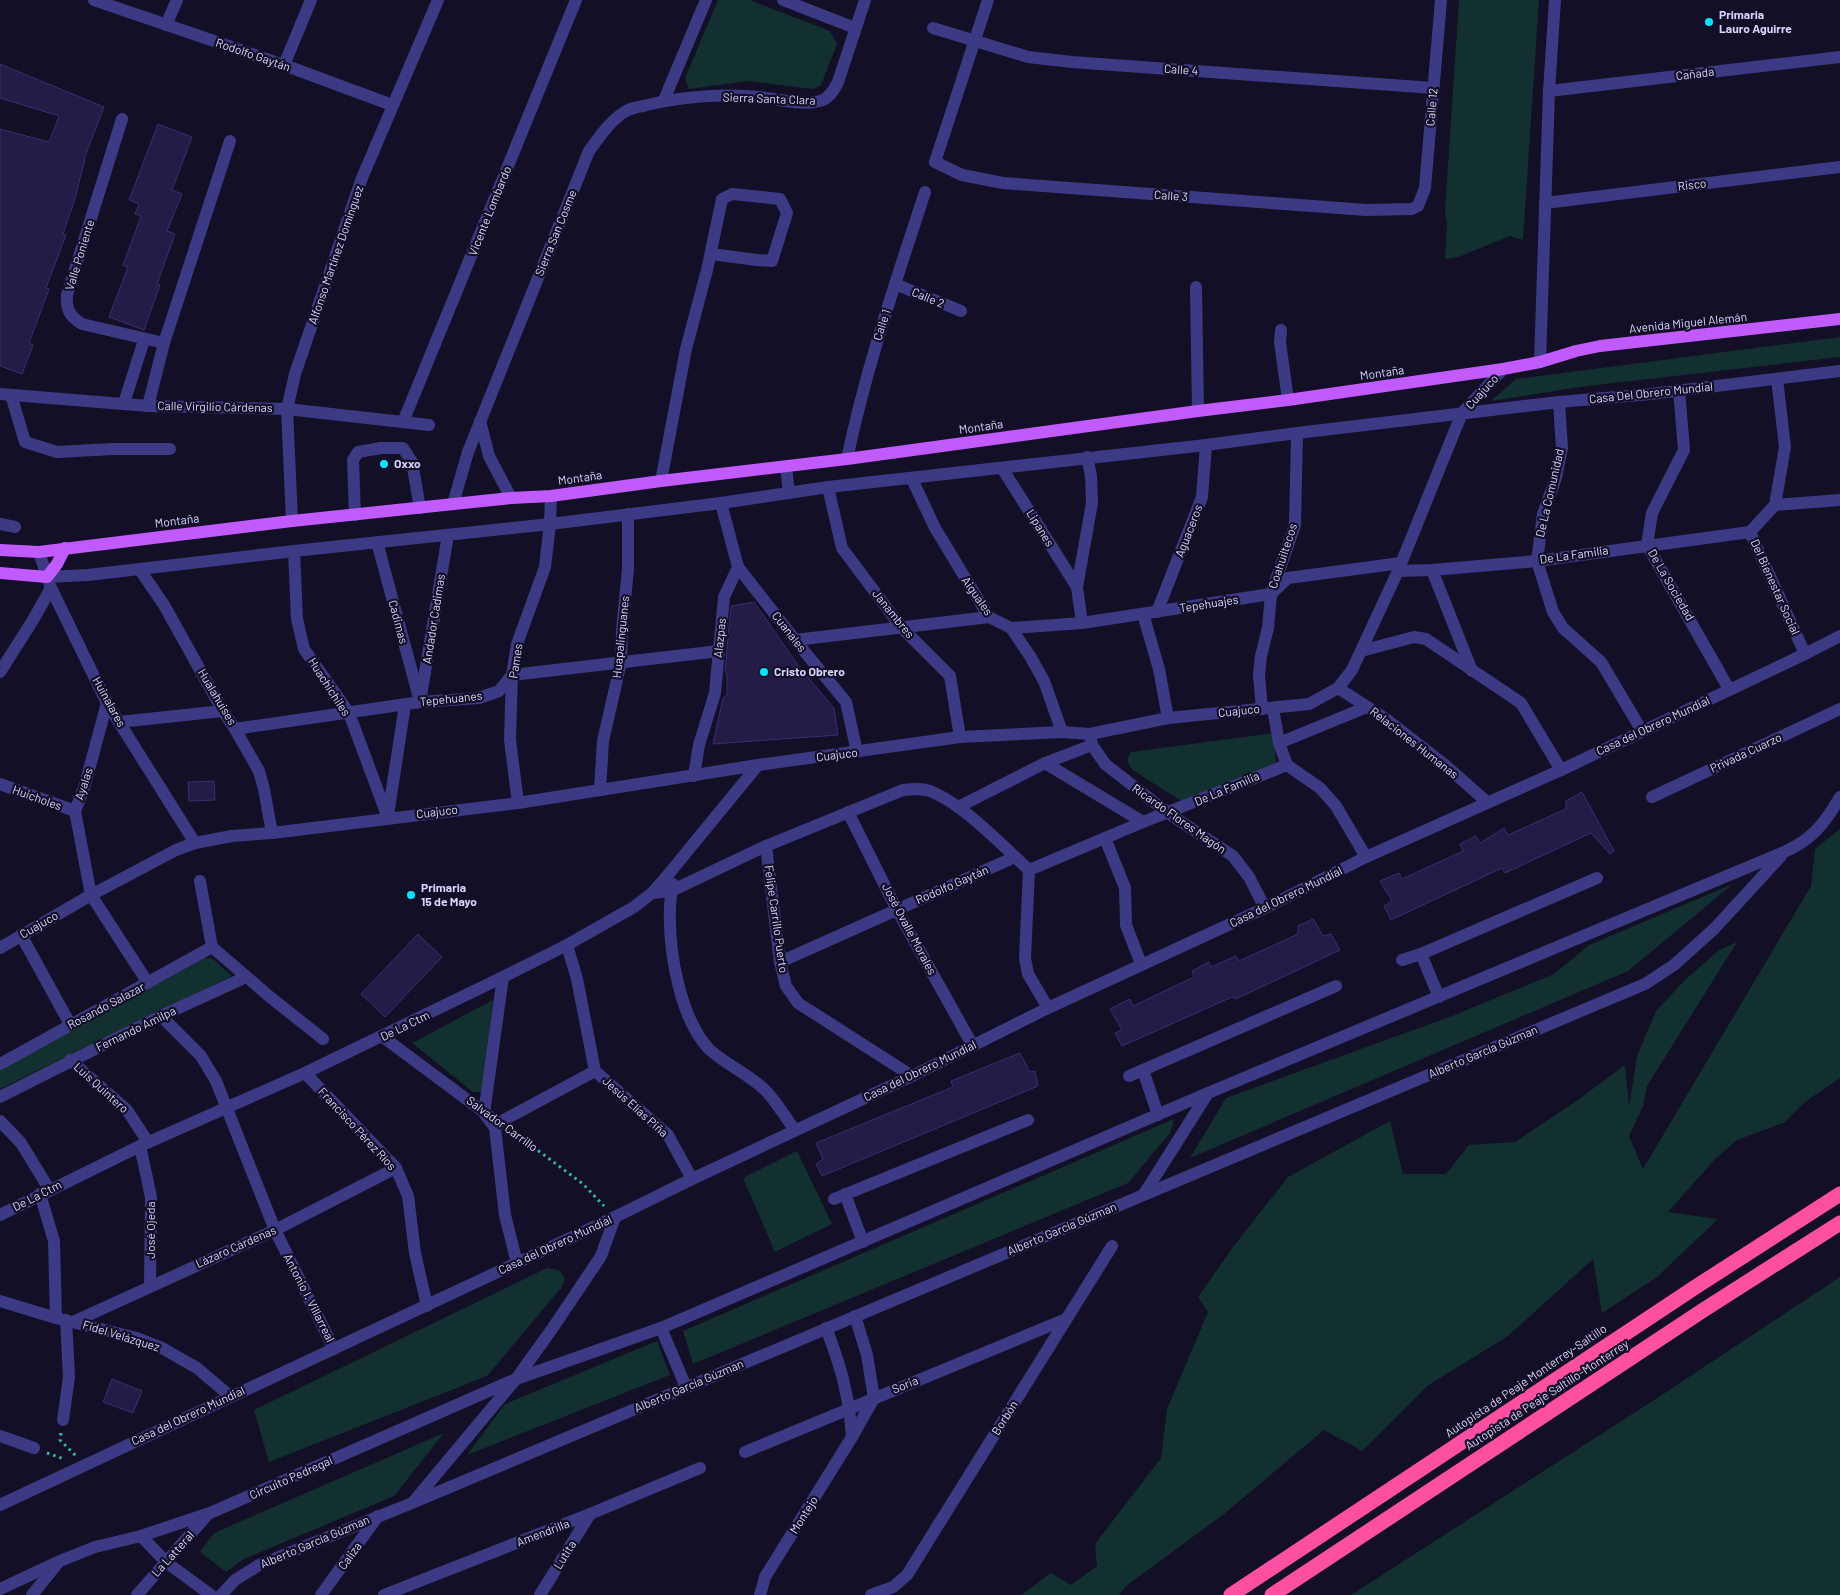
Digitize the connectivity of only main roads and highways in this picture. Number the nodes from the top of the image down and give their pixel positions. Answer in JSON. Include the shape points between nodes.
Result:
{"nodes":[{"id":1,"x":1840,"y":319,"type":"edge"},
{"id":2,"x":1540,"y":362,"type":"joint"},
{"id":3,"x":65,"y":548,"type":"junction"},
{"id":4,"x":0,"y":550,"type":"edge"},
{"id":5,"x":0,"y":573,"type":"edge"},
{"id":6,"x":1840,"y":1194,"type":"edge"},
{"id":7,"x":1840,"y":1223,"type":"edge"},
{"id":8,"x":1231,"y":1595,"type":"edge"},
{"id":9,"x":1272,"y":1595,"type":"edge"}],
"edges":[{"from":1,"to":2,"type":"main road","name":"Avenida Miguel Alemán","via":[[1600,346]]},
{"from":2,"to":3,"type":"main road","name":"Montaña","via":[[1288,400],[786,467],[551,496],[292,521]]},
{"from":3,"to":4,"type":"main road","name":"Montaña","via":[[38,552]]},
{"from":3,"to":5,"type":"main road","via":[[49,583]]},
{"from":6,"to":8,"type":"highway","name":"Autopista de Peaje Monterrey-Saltillo"},
{"from":7,"to":9,"type":"highway","name":"Autopista de Peaje Saltillo-Monterrey"}]}
